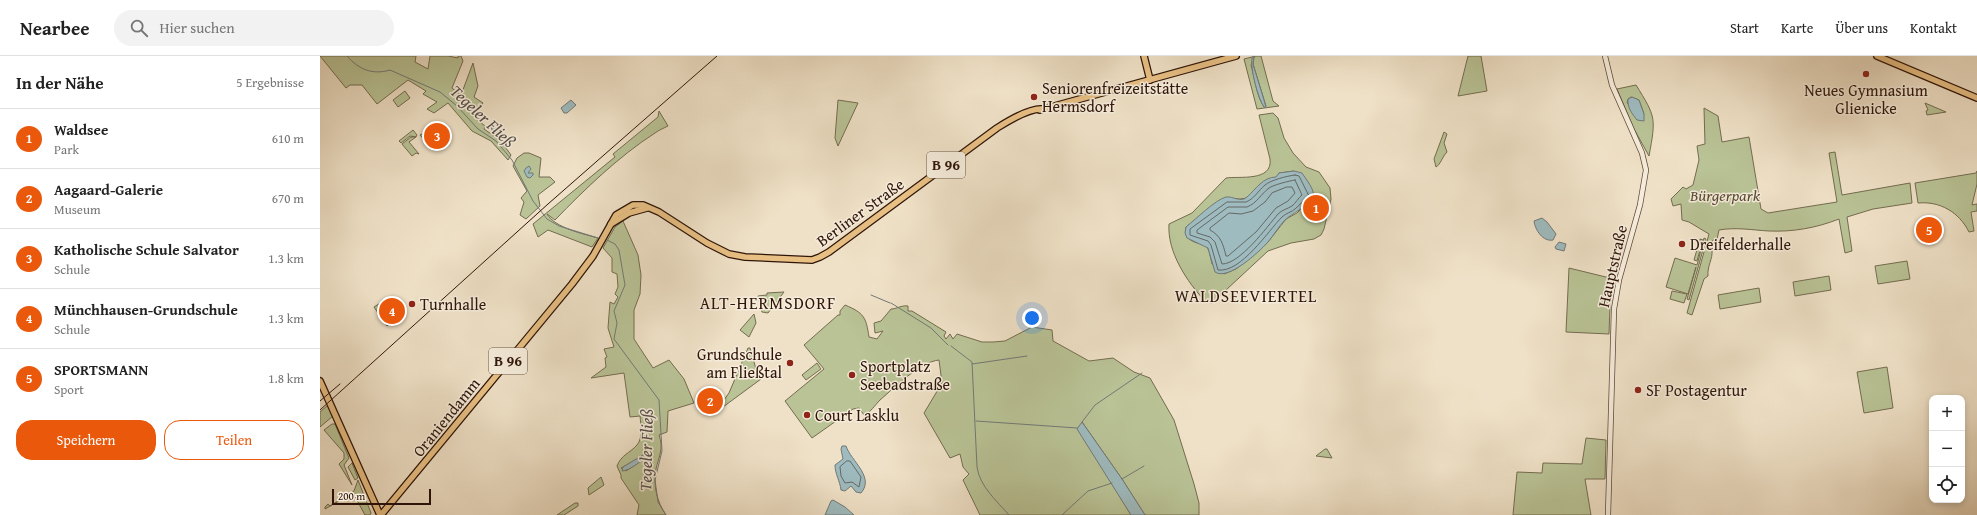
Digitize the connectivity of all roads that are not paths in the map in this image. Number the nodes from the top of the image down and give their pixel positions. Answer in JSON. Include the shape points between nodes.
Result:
{"nodes":[{"id":1,"x":1144,"y":56,"type":"edge"},
{"id":2,"x":1236,"y":56,"type":"edge"},
{"id":3,"x":1605,"y":56,"type":"edge"},
{"id":4,"x":1877,"y":56,"type":"edge"},
{"id":5,"x":1150,"y":80,"type":"junction"},
{"id":6,"x":1977,"y":98,"type":"edge"},
{"id":7,"x":602,"y":239,"type":"joint"},
{"id":8,"x":321,"y":384,"type":"edge"},
{"id":9,"x":380,"y":515,"type":"edge"},
{"id":10,"x":1608,"y":515,"type":"edge"}],
"edges":[{"from":1,"to":5,"type":"main road"},
{"from":2,"to":5,"type":"main road","name":"Berliner Straße","number":"B 96"},
{"from":3,"to":10,"type":"street","name":"Hauptstraße","via":[[1612,85],[1642,153],[1646,176],[1615,301]]},
{"from":4,"to":6,"type":"main road"},
{"from":5,"to":7,"type":"main road","name":"Berliner Straße","number":"B 96","via":[[1035,109],[1012,119],[817,259],[729,254],[666,216],[647,208],[629,213],[611,224]]},
{"from":7,"to":9,"type":"main road","name":"Oraniendamm","number":"B 96","via":[[572,284]]},
{"from":8,"to":9,"type":"main road"}]}
